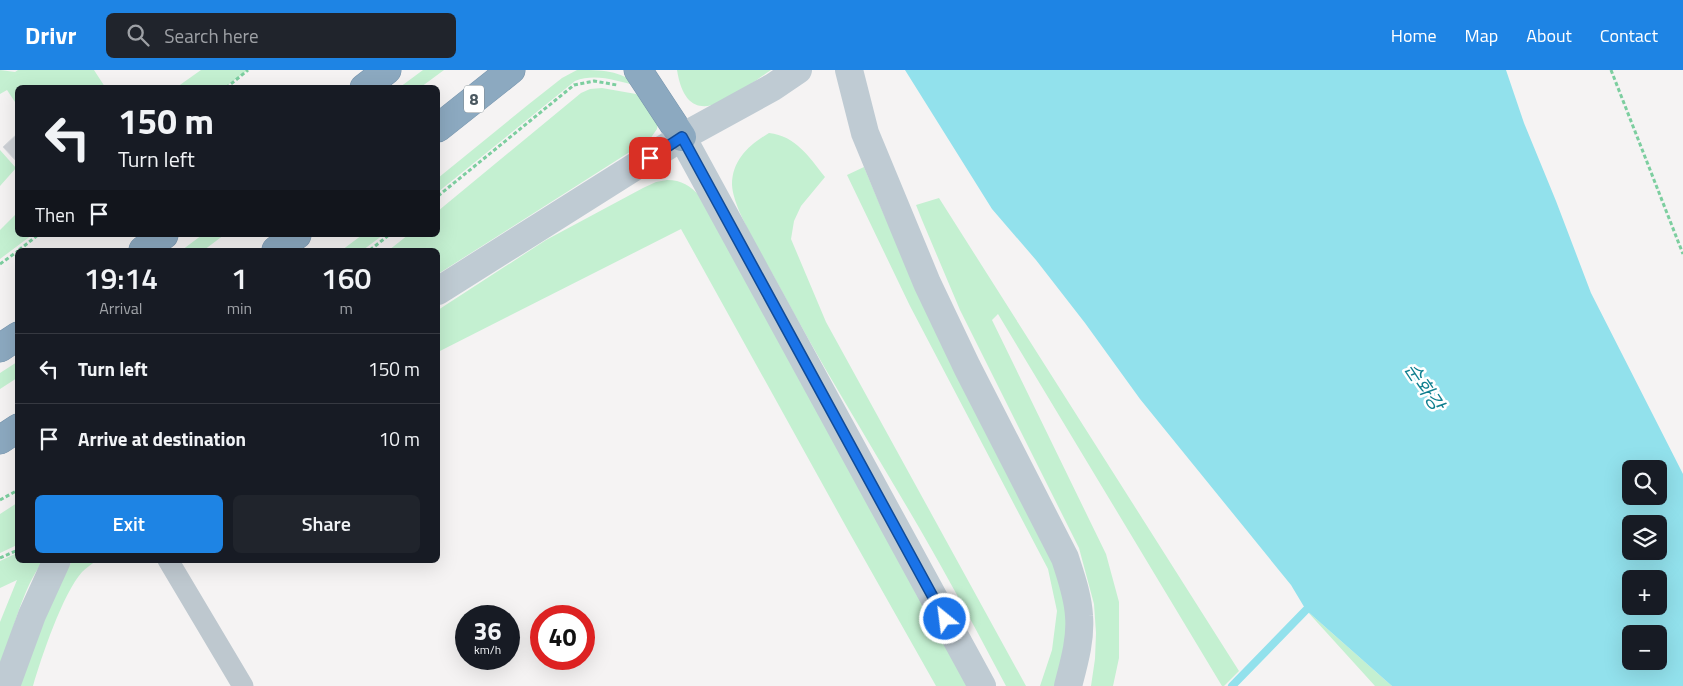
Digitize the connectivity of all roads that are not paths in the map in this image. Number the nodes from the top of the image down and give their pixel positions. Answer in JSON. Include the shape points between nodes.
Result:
{"nodes":[{"id":1,"x":387,"y":70,"type":"edge"},
{"id":2,"x":510,"y":70,"type":"edge"},
{"id":3,"x":638,"y":70,"type":"edge"},
{"id":4,"x":798,"y":70,"type":"edge"},
{"id":5,"x":849,"y":70,"type":"edge"},
{"id":6,"x":368,"y":85,"type":"edge"},
{"id":7,"x":440,"y":126,"type":"edge"},
{"id":8,"x":682,"y":137,"type":"junction"},
{"id":9,"x":161,"y":237,"type":"edge"},
{"id":10,"x":294,"y":237,"type":"edge"},
{"id":11,"x":146,"y":248,"type":"edge"},
{"id":12,"x":279,"y":248,"type":"edge"},
{"id":13,"x":440,"y":290,"type":"edge"},
{"id":14,"x":15,"y":338,"type":"edge"},
{"id":15,"x":0,"y":348,"type":"edge"},
{"id":16,"x":15,"y":430,"type":"edge"},
{"id":17,"x":0,"y":440,"type":"edge"},
{"id":18,"x":56,"y":563,"type":"edge"},
{"id":19,"x":170,"y":563,"type":"edge"},
{"id":20,"x":6,"y":686,"type":"edge"},
{"id":21,"x":243,"y":686,"type":"edge"},
{"id":22,"x":982,"y":686,"type":"edge"},
{"id":23,"x":1068,"y":686,"type":"edge"}],
"edges":[{"from":1,"to":6,"type":"highway"},
{"from":2,"to":7,"type":"highway","number":"8"},
{"from":3,"to":8,"type":"highway"},
{"from":4,"to":8,"type":"street"},
{"from":5,"to":23,"type":"street","via":[[865,133],[927,283],[1065,558],[1079,616],[1078,645]]},
{"from":8,"to":13,"type":"street"},
{"from":8,"to":22,"type":"street"},
{"from":9,"to":11,"type":"highway"},
{"from":10,"to":12,"type":"highway"},
{"from":14,"to":15,"type":"highway"},
{"from":16,"to":17,"type":"highway"},
{"from":18,"to":20,"type":"street","via":[[32,614]]},
{"from":19,"to":21,"type":"street"}]}
